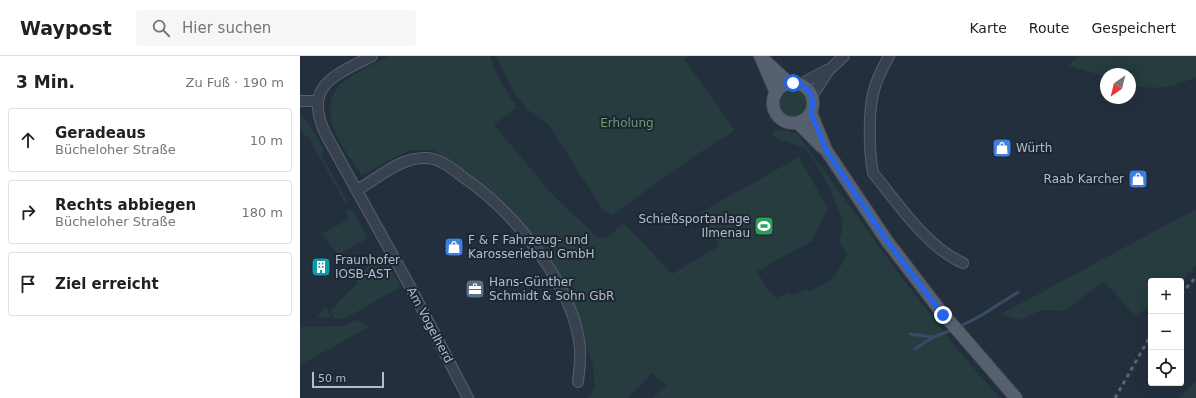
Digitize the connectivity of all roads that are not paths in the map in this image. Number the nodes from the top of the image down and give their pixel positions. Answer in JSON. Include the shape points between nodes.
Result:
{"nodes":[{"id":1,"x":372,"y":56,"type":"edge"},
{"id":2,"x":844,"y":56,"type":"edge"},
{"id":3,"x":888,"y":56,"type":"edge"},
{"id":4,"x":760,"y":57,"type":"edge"},
{"id":5,"x":829,"y":70,"type":"junction"},
{"id":6,"x":795,"y":84,"type":"junction"},
{"id":7,"x":776,"y":93,"type":"junction"},
{"id":8,"x":812,"y":96,"type":"junction"},
{"id":9,"x":300,"y":101,"type":"edge"},
{"id":10,"x":318,"y":101,"type":"junction"},
{"id":11,"x":811,"y":113,"type":"junction"},
{"id":12,"x":798,"y":123,"type":"junction"},
{"id":13,"x":826,"y":150,"type":"junction"},
{"id":14,"x":357,"y":190,"type":"junction"},
{"id":15,"x":963,"y":263,"type":"dead end"},
{"id":16,"x":578,"y":382,"type":"dead end"},
{"id":17,"x":468,"y":398,"type":"edge"},
{"id":18,"x":1016,"y":398,"type":"edge"}],
"edges":[{"from":1,"to":10,"type":"street","via":[[325,85]]},
{"from":2,"to":5,"type":"street"},
{"from":3,"to":15,"type":"street","via":[[874,90],[871,105],[870,161],[873,173],[928,239]]},
{"from":4,"to":6,"type":"main road"},
{"from":4,"to":7,"type":"main road"},
{"from":5,"to":6,"type":"street"},
{"from":5,"to":8,"type":"street"},
{"from":6,"to":7,"type":"main road","via":[[781,87]]},
{"from":6,"to":8,"type":"main road","via":[[809,90]]},
{"from":7,"to":12,"type":"main road","via":[[773,103],[776,114],[788,123]]},
{"from":8,"to":11,"type":"main road"},
{"from":9,"to":10,"type":"street"},
{"from":10,"to":14,"type":"street","name":"Am Vogelherd","via":[[321,123]]},
{"from":11,"to":12,"type":"main road"},
{"from":11,"to":13,"type":"main road"},
{"from":12,"to":13,"type":"main road"},
{"from":13,"to":18,"type":"main road","via":[[883,235],[939,309]]},
{"from":14,"to":16,"type":"street","via":[[394,166],[428,158],[441,162],[481,191],[512,219],[556,280],[567,302],[579,343]]},
{"from":14,"to":17,"type":"street","name":"Am Vogelherd"}]}
